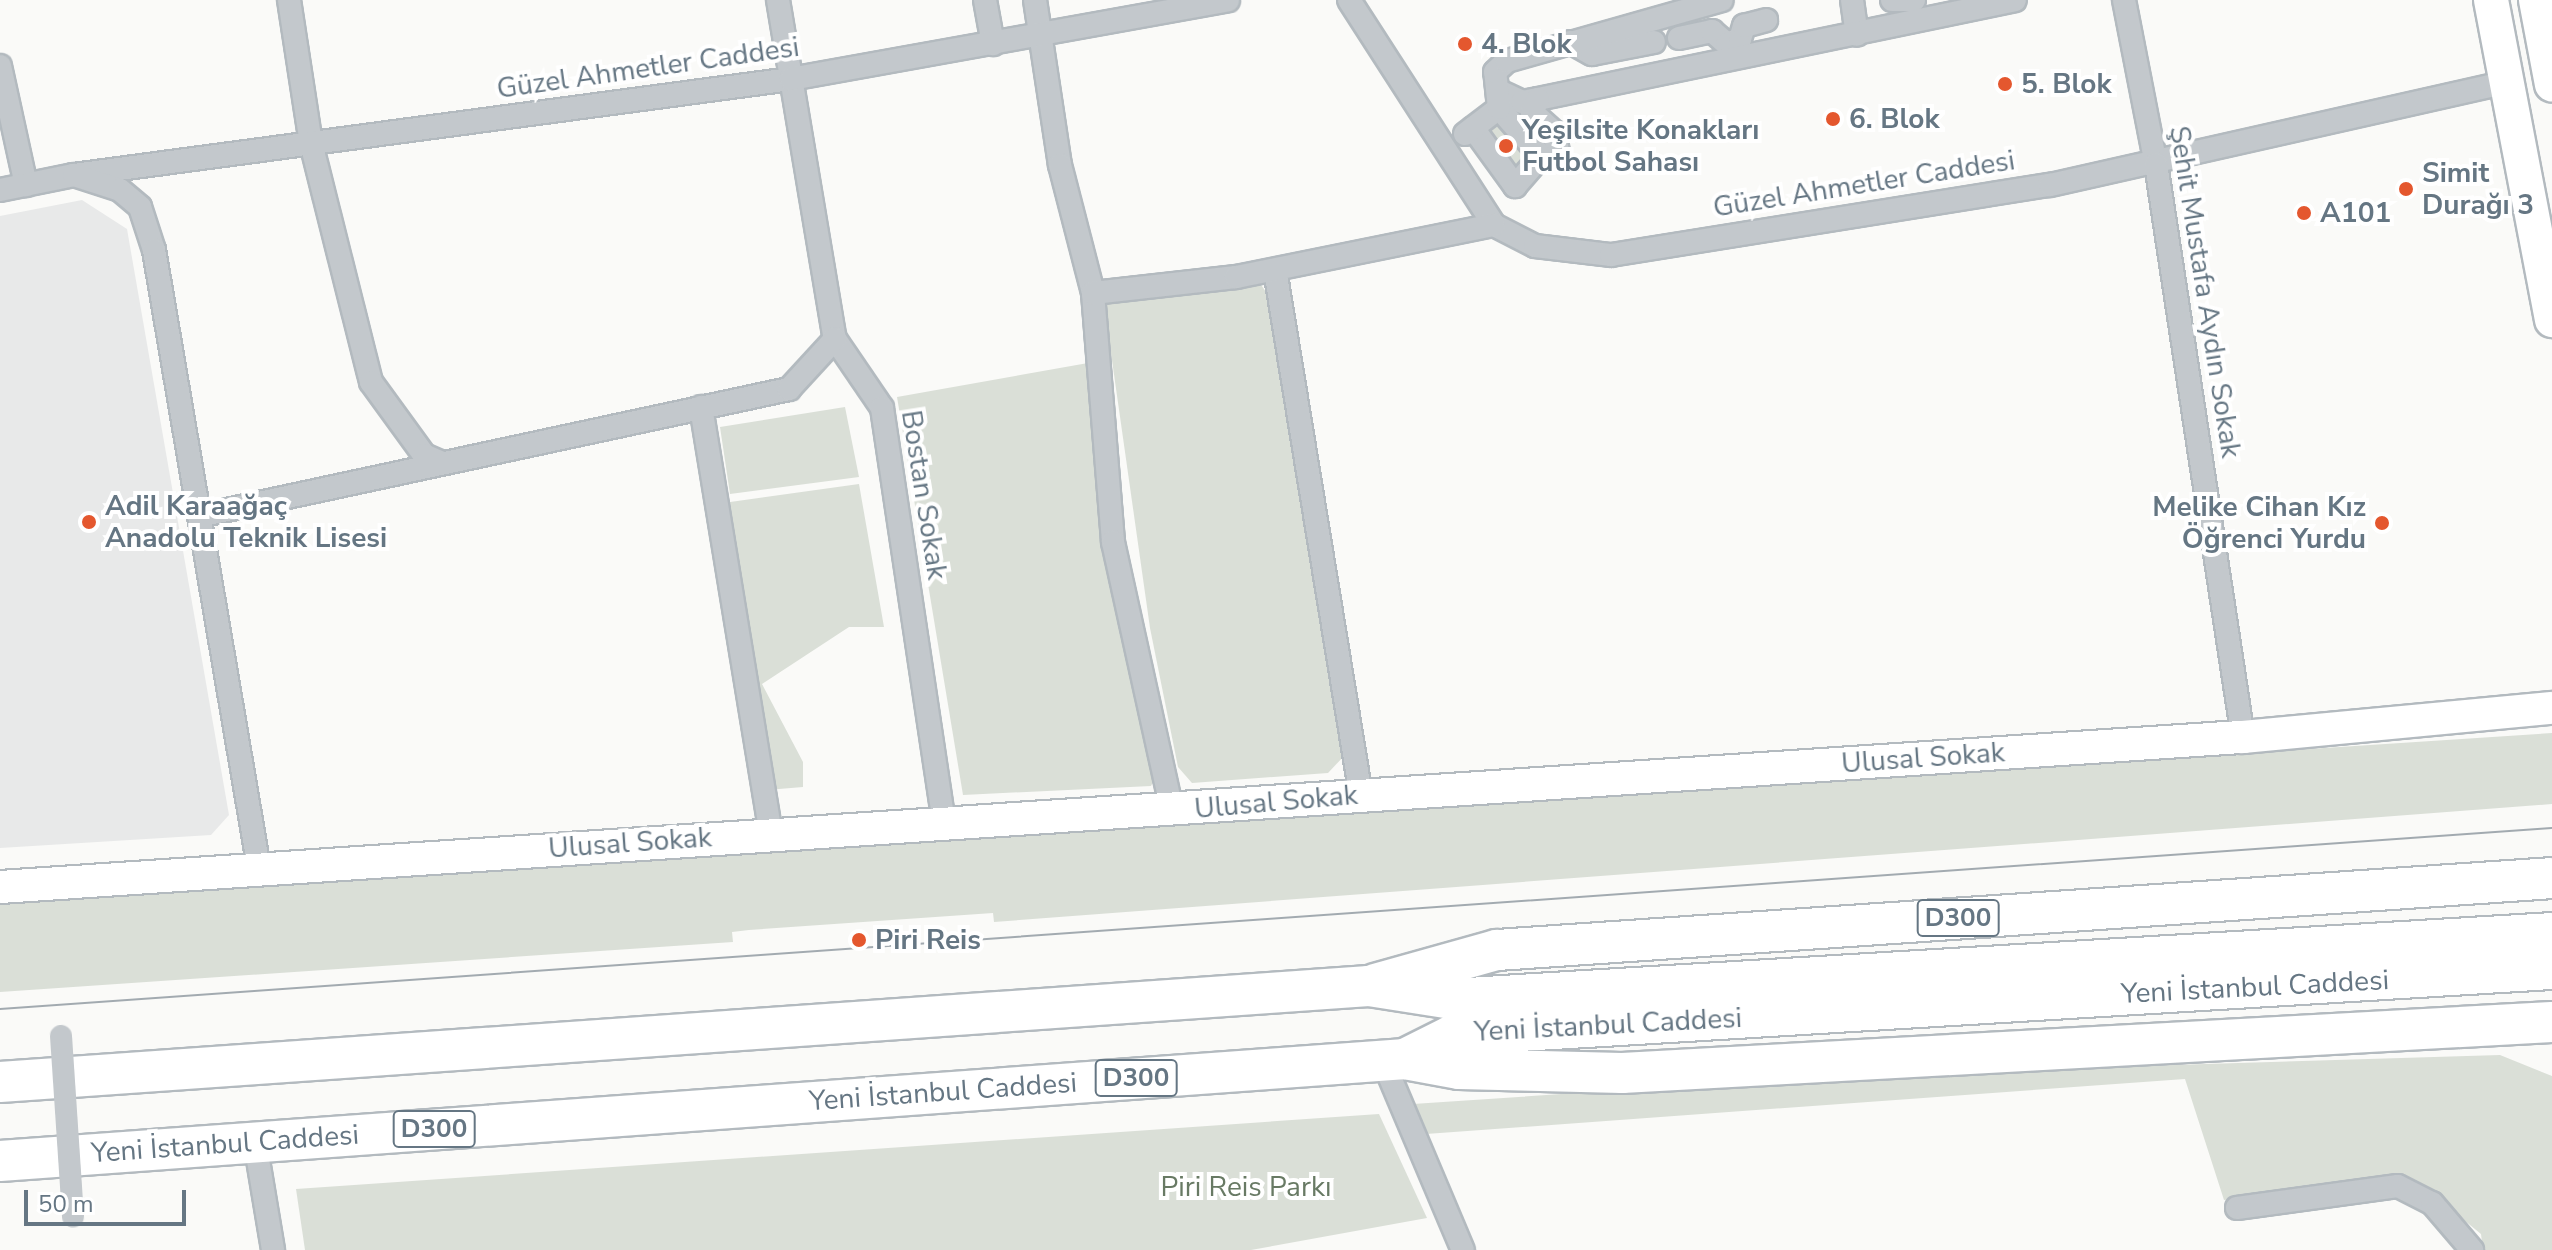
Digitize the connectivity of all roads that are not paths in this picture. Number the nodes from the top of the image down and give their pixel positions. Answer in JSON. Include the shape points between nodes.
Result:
{"nodes":[{"id":1,"x":289,"y":0,"type":"edge"},
{"id":2,"x":778,"y":0,"type":"edge"},
{"id":3,"x":985,"y":0,"type":"edge"},
{"id":4,"x":1035,"y":0,"type":"edge"},
{"id":5,"x":1228,"y":0,"type":"edge"},
{"id":6,"x":1349,"y":0,"type":"edge"},
{"id":7,"x":1722,"y":0,"type":"edge"},
{"id":8,"x":1892,"y":0,"type":"edge"},
{"id":9,"x":1914,"y":0,"type":"edge"},
{"id":10,"x":2015,"y":0,"type":"edge"},
{"id":11,"x":2124,"y":0,"type":"edge"},
{"id":12,"x":2491,"y":0,"type":"edge"},
{"id":13,"x":2536,"y":0,"type":"edge"},
{"id":14,"x":1854,"y":1,"type":"edge"},
{"id":15,"x":1941,"y":8,"type":"edge"},
{"id":16,"x":1764,"y":10,"type":"edge"},
{"id":17,"x":1041,"y":35,"type":"junction"},
{"id":18,"x":1857,"y":35,"type":"junction"},
{"id":19,"x":1570,"y":42,"type":"junction"},
{"id":20,"x":1664,"y":42,"type":"junction"},
{"id":21,"x":993,"y":44,"type":"junction"},
{"id":22,"x":1772,"y":48,"type":"junction"},
{"id":23,"x":1613,"y":52,"type":"junction"},
{"id":24,"x":0,"y":66,"type":"edge"},
{"id":25,"x":791,"y":79,"type":"junction"},
{"id":26,"x":2552,"y":81,"type":"edge"},
{"id":27,"x":1609,"y":82,"type":"junction"},
{"id":28,"x":2506,"y":82,"type":"junction"},
{"id":29,"x":1538,"y":99,"type":"junction"},
{"id":30,"x":1500,"y":100,"type":"junction"},
{"id":31,"x":8,"y":137,"type":"edge"},
{"id":32,"x":311,"y":143,"type":"junction"},
{"id":33,"x":1541,"y":156,"type":"junction"},
{"id":34,"x":2156,"y":164,"type":"junction"},
{"id":35,"x":74,"y":175,"type":"junction"},
{"id":36,"x":26,"y":185,"type":"junction"},
{"id":37,"x":0,"y":190,"type":"edge"},
{"id":38,"x":1494,"y":225,"type":"junction"},
{"id":39,"x":1275,"y":270,"type":"junction"},
{"id":40,"x":1093,"y":293,"type":"junction"},
{"id":41,"x":2552,"y":320,"type":"edge"},
{"id":42,"x":835,"y":339,"type":"junction"},
{"id":43,"x":701,"y":407,"type":"junction"},
{"id":44,"x":440,"y":462,"type":"junction"},
{"id":45,"x":199,"y":516,"type":"junction"},
{"id":46,"x":2552,"y":708,"type":"edge"},
{"id":47,"x":2243,"y":737,"type":"junction"},
{"id":48,"x":1361,"y":796,"type":"junction"},
{"id":49,"x":1172,"y":811,"type":"junction"},
{"id":50,"x":944,"y":824,"type":"junction"},
{"id":51,"x":771,"y":834,"type":"junction"},
{"id":52,"x":259,"y":868,"type":"junction"},
{"id":53,"x":2548,"y":876,"type":"edge"},
{"id":54,"x":0,"y":887,"type":"edge"},
{"id":55,"x":2552,"y":933,"type":"edge"},
{"id":56,"x":2552,"y":969,"type":"edge"},
{"id":57,"x":1369,"y":986,"type":"junction"},
{"id":58,"x":2552,"y":1022,"type":"edge"},
{"id":59,"x":2452,"y":1029,"type":"junction"},
{"id":60,"x":61,"y":1036,"type":"dead end"},
{"id":61,"x":2552,"y":1047,"type":"edge"},
{"id":62,"x":1394,"y":1060,"type":"junction"},
{"id":63,"x":0,"y":1082,"type":"edge"},
{"id":64,"x":255,"y":1142,"type":"junction"},
{"id":65,"x":0,"y":1161,"type":"edge"},
{"id":66,"x":2237,"y":1208,"type":"dead end"},
{"id":67,"x":73,"y":1217,"type":"dead end"},
{"id":68,"x":273,"y":1250,"type":"edge"},
{"id":69,"x":1463,"y":1250,"type":"edge"},
{"id":70,"x":2472,"y":1250,"type":"edge"}],
"edges":[{"from":1,"to":32,"type":"street"},
{"from":2,"to":25,"type":"street","name":"Bostan Sokak"},
{"from":3,"to":21,"type":"street"},
{"from":4,"to":17,"type":"street"},
{"from":5,"to":17,"type":"street","name":"Güzel Ahmetler Caddesi"},
{"from":6,"to":38,"type":"street"},
{"from":7,"to":20,"type":"street"},
{"from":8,"to":9,"type":"street"},
{"from":10,"to":15,"type":"street"},
{"from":11,"to":34,"type":"street","name":"Şehit Mustafa Aydın Sokak"},
{"from":12,"to":28,"type":"main road"},
{"from":13,"to":26,"type":"main road"},
{"from":14,"to":18,"type":"street"},
{"from":15,"to":18,"type":"street"},
{"from":16,"to":20,"type":"street","via":[[1744,26],[1740,39],[1727,44],[1712,31]]},
{"from":16,"to":22,"type":"street"},
{"from":17,"to":21,"type":"street","name":"Güzel Ahmetler Caddesi"},
{"from":17,"to":40,"type":"street","via":[[1060,165]]},
{"from":18,"to":22,"type":"street"},
{"from":19,"to":20,"type":"street"},
{"from":19,"to":23,"type":"street","via":[[1592,54]]},
{"from":19,"to":30,"type":"street","via":[[1507,61],[1495,72]]},
{"from":20,"to":22,"type":"street"},
{"from":20,"to":23,"type":"street"},
{"from":20,"to":27,"type":"street"},
{"from":21,"to":25,"type":"street","name":"Güzel Ahmetler Caddesi"},
{"from":23,"to":27,"type":"street"},
{"from":24,"to":31,"type":"street"},
{"from":25,"to":32,"type":"street","name":"Güzel Ahmetler Caddesi"},
{"from":25,"to":42,"type":"street","name":"Bostan Sokak"},
{"from":27,"to":29,"type":"street"},
{"from":28,"to":34,"type":"street","name":"Güzel Ahmetler Caddesi"},
{"from":28,"to":41,"type":"main road"},
{"from":29,"to":30,"type":"street"},
{"from":29,"to":33,"type":"street","via":[[1532,112],[1554,132],[1559,156]]},
{"from":30,"to":33,"type":"street"},
{"from":30,"to":33,"type":"street","via":[[1469,131],[1515,186]]},
{"from":31,"to":36,"type":"street"},
{"from":32,"to":35,"type":"street","name":"Güzel Ahmetler Caddesi"},
{"from":32,"to":44,"type":"street","via":[[371,382],[424,455]]},
{"from":34,"to":38,"type":"street","name":"Güzel Ahmetler Caddesi","via":[[1611,255],[1535,246]]},
{"from":34,"to":47,"type":"street","name":"Şehit Mustafa Aydın Sokak"},
{"from":35,"to":36,"type":"street","name":"Güzel Ahmetler Caddesi"},
{"from":35,"to":45,"type":"street","via":[[120,190],[140,207]]},
{"from":36,"to":37,"type":"street","name":"Güzel Ahmetler Caddesi"},
{"from":38,"to":39,"type":"street"},
{"from":39,"to":40,"type":"street"},
{"from":39,"to":48,"type":"street"},
{"from":40,"to":49,"type":"street","via":[[1113,542]]},
{"from":42,"to":43,"type":"street","via":[[789,389]]},
{"from":42,"to":50,"type":"street","name":"Bostan Sokak","via":[[882,408]]},
{"from":43,"to":44,"type":"street"},
{"from":43,"to":51,"type":"street"},
{"from":44,"to":45,"type":"street"},
{"from":45,"to":52,"type":"street"},
{"from":46,"to":47,"type":"street","name":"Ulusal Sokak"},
{"from":47,"to":48,"type":"street","name":"Ulusal Sokak"},
{"from":48,"to":49,"type":"street","name":"Ulusal Sokak"},
{"from":49,"to":50,"type":"street","name":"Ulusal Sokak"},
{"from":50,"to":51,"type":"street","name":"Ulusal Sokak"},
{"from":51,"to":52,"type":"street","name":"Ulusal Sokak"},
{"from":52,"to":54,"type":"street","name":"Ulusal Sokak"},
{"from":53,"to":57,"type":"highway","number":"D300","via":[[1497,950]]},
{"from":55,"to":57,"type":"highway","name":"Yeni İstanbul Caddesi","number":"D300","via":[[1452,999]]},
{"from":56,"to":62,"type":"highway","name":"Yeni İstanbul Caddesi","number":"D300","via":[[1453,1035]]},
{"from":57,"to":63,"type":"highway","name":"Yeni İstanbul Caddesi","number":"D300"},
{"from":58,"to":59,"type":"highway","number":"D300"},
{"from":59,"to":61,"type":"highway"},
{"from":59,"to":62,"type":"highway","number":"D300","via":[[1622,1073],[1459,1069]]},
{"from":60,"to":67,"type":"street","bridge":true},
{"from":62,"to":64,"type":"highway","name":"Yeni İstanbul Caddesi","number":"D300"},
{"from":62,"to":69,"type":"street"},
{"from":64,"to":65,"type":"highway","name":"Yeni İstanbul Caddesi","number":"D300"},
{"from":64,"to":68,"type":"street"},
{"from":66,"to":70,"type":"street","via":[[2398,1186],[2432,1203]]}]}
